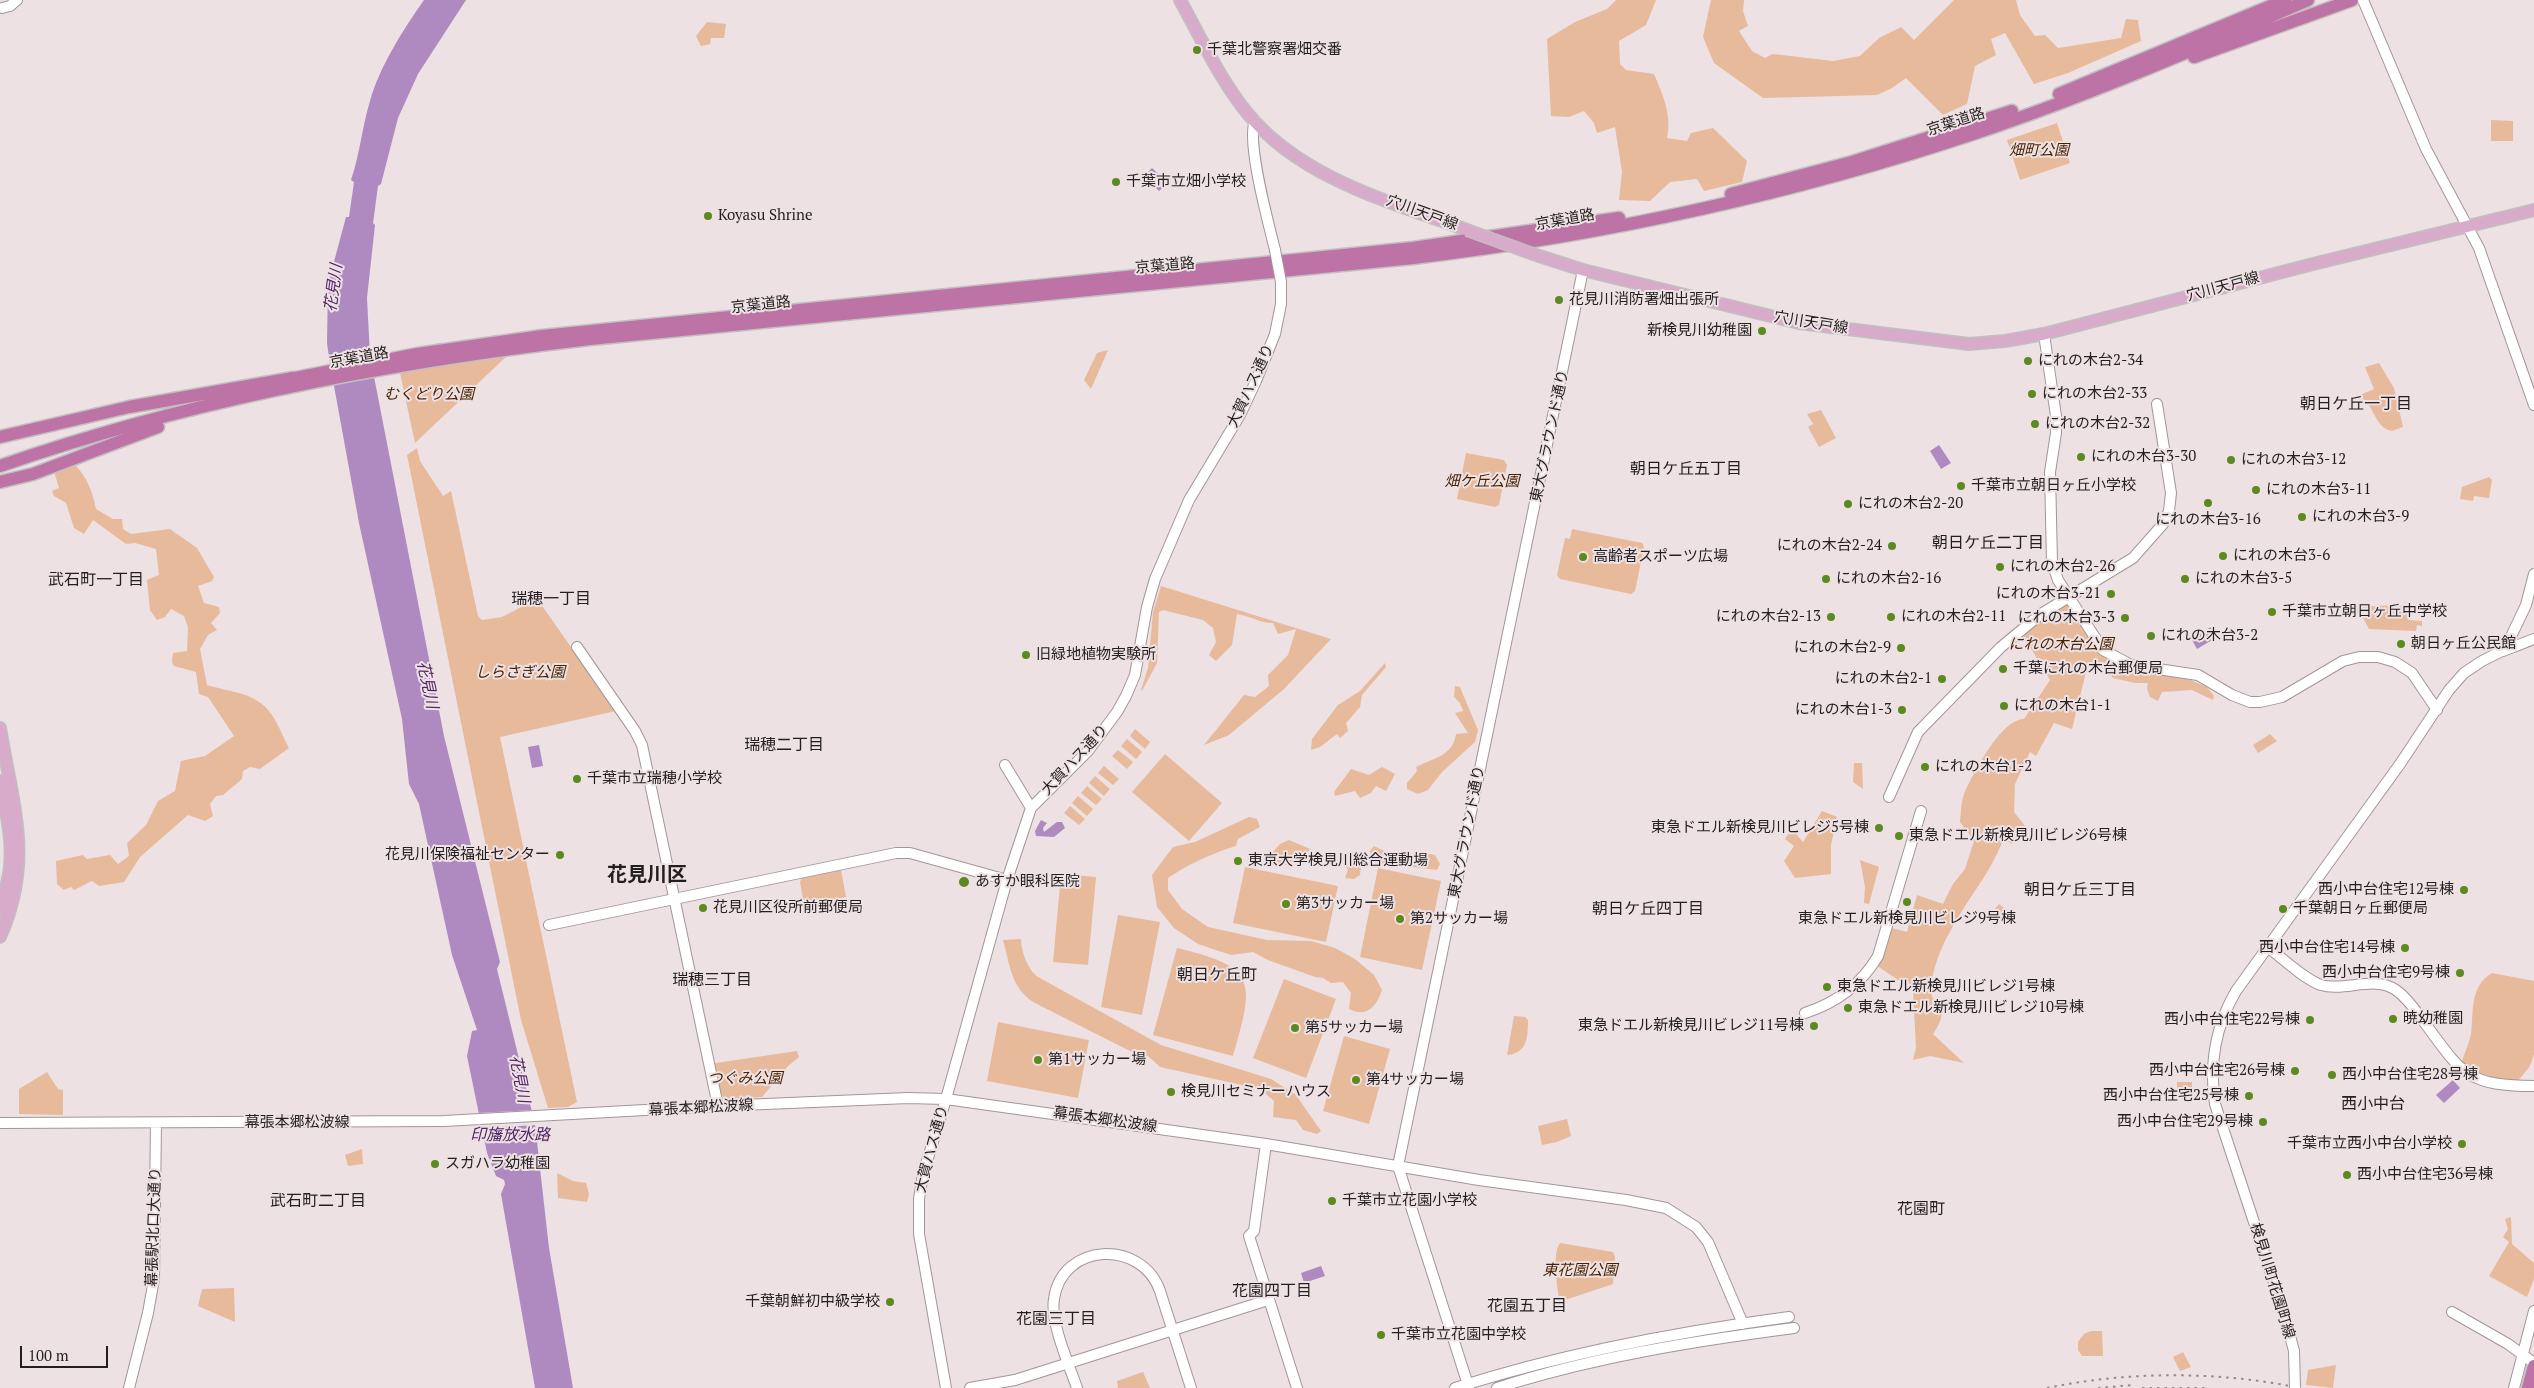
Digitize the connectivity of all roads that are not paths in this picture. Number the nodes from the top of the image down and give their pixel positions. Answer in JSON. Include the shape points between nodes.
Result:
{"nodes":[{"id":1,"x":17,"y":0,"type":"edge"},
{"id":2,"x":1180,"y":0,"type":"edge"},
{"id":3,"x":2265,"y":0,"type":"edge"},
{"id":4,"x":2285,"y":0,"type":"edge"},
{"id":5,"x":2308,"y":0,"type":"edge"},
{"id":6,"x":2352,"y":0,"type":"edge"},
{"id":7,"x":2365,"y":4,"type":"edge"},
{"id":8,"x":2,"y":6,"type":"edge"},
{"id":9,"x":2065,"y":96,"type":"junction"},
{"id":10,"x":1255,"y":121,"type":"junction"},
{"id":11,"x":2534,"y":210,"type":"edge"},
{"id":12,"x":2466,"y":226,"type":"junction"},
{"id":13,"x":1583,"y":270,"type":"junction"},
{"id":14,"x":2044,"y":334,"type":"junction"},
{"id":15,"x":294,"y":382,"type":"junction"},
{"id":16,"x":2157,"y":404,"type":"dead end"},
{"id":17,"x":2534,"y":405,"type":"edge"},
{"id":18,"x":0,"y":437,"type":"edge"},
{"id":19,"x":41,"y":449,"type":"junction"},
{"id":20,"x":0,"y":457,"type":"edge"},
{"id":21,"x":0,"y":466,"type":"edge"},
{"id":22,"x":0,"y":482,"type":"edge"},
{"id":23,"x":2534,"y":574,"type":"edge"},
{"id":24,"x":2069,"y":597,"type":"junction"},
{"id":25,"x":2534,"y":639,"type":"edge"},
{"id":26,"x":577,"y":647,"type":"dead end"},
{"id":27,"x":2502,"y":651,"type":"junction"},
{"id":28,"x":2437,"y":710,"type":"junction"},
{"id":29,"x":0,"y":728,"type":"edge"},
{"id":30,"x":1005,"y":765,"type":"dead end"},
{"id":31,"x":0,"y":781,"type":"edge"},
{"id":32,"x":1889,"y":798,"type":"dead end"},
{"id":33,"x":1031,"y":808,"type":"junction"},
{"id":34,"x":1920,"y":811,"type":"dead end"},
{"id":35,"x":1007,"y":880,"type":"junction"},
{"id":36,"x":676,"y":899,"type":"junction"},
{"id":37,"x":0,"y":911,"type":"edge"},
{"id":38,"x":549,"y":925,"type":"dead end"},
{"id":39,"x":0,"y":938,"type":"edge"},
{"id":40,"x":2268,"y":947,"type":"junction"},
{"id":41,"x":1805,"y":1013,"type":"dead end"},
{"id":42,"x":2534,"y":1086,"type":"edge"},
{"id":43,"x":946,"y":1098,"type":"junction"},
{"id":44,"x":718,"y":1106,"type":"junction"},
{"id":45,"x":0,"y":1123,"type":"edge"},
{"id":46,"x":156,"y":1123,"type":"junction"},
{"id":47,"x":1266,"y":1144,"type":"junction"},
{"id":48,"x":1398,"y":1166,"type":"junction"},
{"id":49,"x":1268,"y":1300,"type":"junction"},
{"id":50,"x":2452,"y":1312,"type":"dead end"},
{"id":51,"x":2534,"y":1312,"type":"edge"},
{"id":52,"x":1789,"y":1317,"type":"dead end"},
{"id":53,"x":1743,"y":1324,"type":"junction"},
{"id":54,"x":1794,"y":1328,"type":"dead end"},
{"id":55,"x":1173,"y":1330,"type":"junction"},
{"id":56,"x":2522,"y":1356,"type":"junction"},
{"id":57,"x":1069,"y":1363,"type":"junction"},
{"id":58,"x":2534,"y":1364,"type":"edge"},
{"id":59,"x":1468,"y":1386,"type":"edge"},
{"id":60,"x":129,"y":1388,"type":"edge"},
{"id":61,"x":946,"y":1388,"type":"edge"},
{"id":62,"x":970,"y":1388,"type":"edge"},
{"id":63,"x":1077,"y":1388,"type":"edge"},
{"id":64,"x":1191,"y":1388,"type":"edge"},
{"id":65,"x":1297,"y":1388,"type":"edge"},
{"id":66,"x":1456,"y":1388,"type":"edge"},
{"id":67,"x":1497,"y":1388,"type":"edge"},
{"id":68,"x":2295,"y":1388,"type":"edge"},
{"id":69,"x":2514,"y":1388,"type":"edge"},
{"id":70,"x":2528,"y":1388,"type":"edge"}],
"edges":[{"from":1,"to":8,"type":"street","via":[[10,6]]},
{"from":2,"to":10,"type":"main road","name":"穴川天戸線","via":[[1225,80]]},
{"from":3,"to":9,"type":"highway","via":[[2107,70]]},
{"from":4,"to":9,"type":"highway","name":"京葉道路"},
{"from":5,"to":9,"type":"highway","name":"京葉道路"},
{"from":6,"to":9,"type":"highway","via":[[2094,93]]},
{"from":7,"to":12,"type":"street","via":[[2422,141]]},
{"from":9,"to":15,"type":"highway","name":"京葉道路","via":[[1938,145],[1790,189],[1677,215],[1543,240],[1286,272],[543,340],[428,362]]},
{"from":10,"to":13,"type":"main road","name":"穴川天戸線","bridge":true,"via":[[1299,159],[1328,175],[1467,230]]},
{"from":10,"to":33,"type":"street","name":"大賀ハス通り","bridge":true,"via":[[1256,157],[1281,282],[1281,304],[1275,334],[1240,415],[1190,500],[1156,579],[1147,607],[1135,675],[1126,696],[1088,751]]},
{"from":11,"to":12,"type":"main road","name":"穴川天戸線"},
{"from":12,"to":14,"type":"main road","name":"穴川天戸線"},
{"from":12,"to":17,"type":"street","via":[[2479,248]]},
{"from":13,"to":14,"type":"main road","name":"穴川天戸線","via":[[1808,324],[1969,344]]},
{"from":13,"to":48,"type":"street","name":"東大グラウンド通り"},
{"from":14,"to":24,"type":"street","via":[[2056,416],[2050,472],[2051,557],[2058,580]]},
{"from":15,"to":18,"type":"highway","via":[[129,407]]},
{"from":15,"to":19,"type":"highway","name":"京葉道路"},
{"from":15,"to":22,"type":"highway","via":[[171,422],[52,467]]},
{"from":16,"to":24,"type":"street","via":[[2171,492],[2167,517],[2133,558]]},
{"from":19,"to":20,"type":"highway","name":"京葉道路"},
{"from":19,"to":21,"type":"highway","name":"京葉道路"},
{"from":23,"to":27,"type":"street","via":[[2526,605]]},
{"from":24,"to":28,"type":"street","via":[[2095,640],[2112,656],[2131,665],[2198,675],[2241,700],[2271,701],[2343,661],[2368,656],[2386,659],[2412,673]]},
{"from":24,"to":32,"type":"street","via":[[2018,631],[1918,732]]},
{"from":25,"to":27,"type":"street","name":"検見川町花園町線"},
{"from":26,"to":36,"type":"street","via":[[636,730],[642,745]]},
{"from":27,"to":28,"type":"street","name":"検見川町花園町線","via":[[2464,673]]},
{"from":28,"to":40,"type":"street","name":"検見川町花園町線"},
{"from":29,"to":39,"type":"main road","via":[[20,842],[16,891]]},
{"from":30,"to":33,"type":"street"},
{"from":31,"to":37,"type":"main road","via":[[11,850]]},
{"from":33,"to":35,"type":"street","name":"大賀ハス通り"},
{"from":34,"to":41,"type":"street","via":[[1878,956],[1848,991],[1832,1002]]},
{"from":35,"to":36,"type":"street","via":[[916,855],[896,853]]},
{"from":35,"to":43,"type":"street","name":"大賀ハス通り"},
{"from":36,"to":38,"type":"street"},
{"from":36,"to":44,"type":"street"},
{"from":40,"to":42,"type":"street","via":[[2318,984],[2336,987],[2376,984],[2393,988],[2411,1005],[2462,1070],[2479,1080],[2495,1084]]},
{"from":40,"to":68,"type":"street","name":"検見川町花園町線","bridge":true,"via":[[2228,1006],[2216,1036],[2212,1075],[2215,1104],[2284,1313],[2294,1351]]},
{"from":43,"to":44,"type":"street","name":"幕張本郷松波線"},
{"from":43,"to":47,"type":"street","name":"幕張本郷松波線"},
{"from":43,"to":61,"type":"street","name":"大賀ハス通り","via":[[923,1174],[918,1214]]},
{"from":44,"to":46,"type":"street","name":"幕張本郷松波線","via":[[467,1121]]},
{"from":45,"to":46,"type":"street","name":"幕張本郷松波線"},
{"from":46,"to":60,"type":"street","name":"幕張駅北口大通り","via":[[154,1272],[148,1313]]},
{"from":47,"to":48,"type":"street","name":"幕張本郷松波線"},
{"from":47,"to":49,"type":"street","via":[[1254,1231],[1249,1236]]},
{"from":48,"to":53,"type":"street","name":"幕張本郷松波線","via":[[1666,1208],[1692,1224],[1708,1242]]},
{"from":48,"to":59,"type":"street","name":"東大グラウンド通り"},
{"from":49,"to":55,"type":"street"},
{"from":49,"to":65,"type":"street"},
{"from":50,"to":56,"type":"street","via":[[2508,1344]]},
{"from":51,"to":56,"type":"street"},
{"from":52,"to":53,"type":"street"},
{"from":53,"to":59,"type":"street","via":[[1577,1354]]},
{"from":54,"to":67,"type":"street","via":[[1622,1356]]},
{"from":55,"to":57,"type":"street"},
{"from":55,"to":57,"type":"street","via":[[1158,1284],[1148,1270],[1124,1256],[1110,1253],[1094,1255],[1072,1266],[1054,1298],[1055,1318]]},
{"from":55,"to":64,"type":"street"},
{"from":56,"to":58,"type":"street"},
{"from":56,"to":69,"type":"street"},
{"from":57,"to":62,"type":"street","via":[[1015,1380]]},
{"from":57,"to":63,"type":"street"},
{"from":58,"to":70,"type":"highway"},
{"from":59,"to":66,"type":"street"}]}
